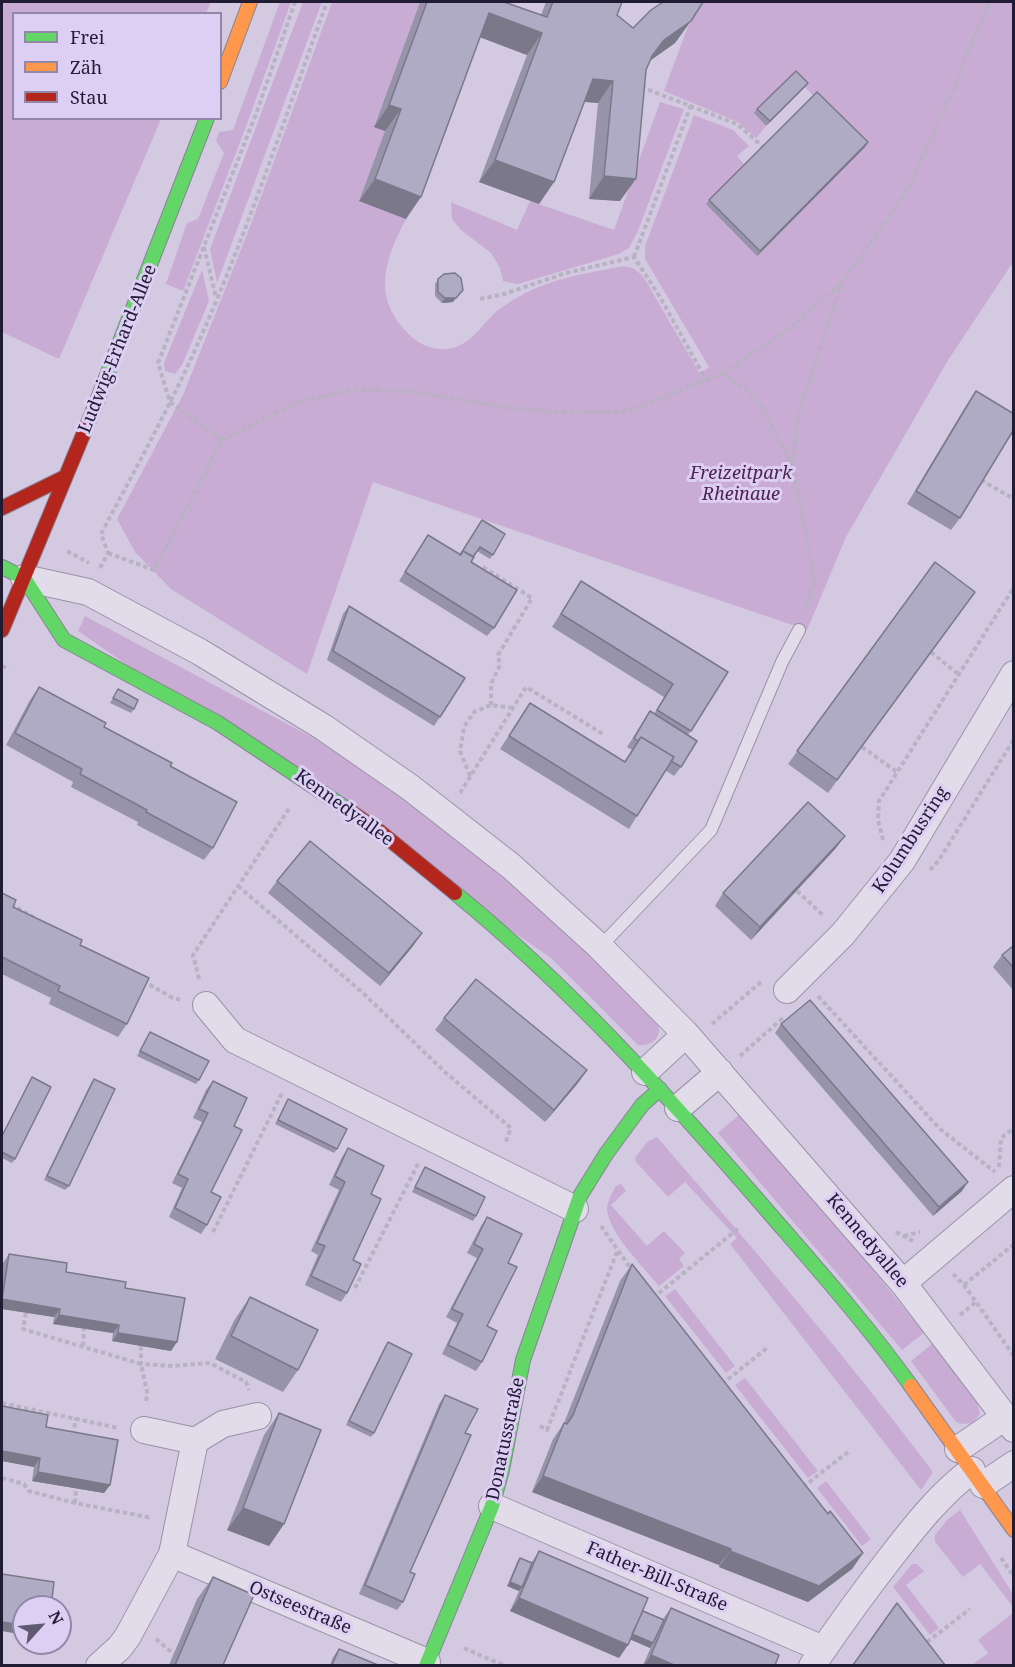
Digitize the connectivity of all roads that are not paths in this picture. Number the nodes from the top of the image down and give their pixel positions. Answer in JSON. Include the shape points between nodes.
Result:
{"nodes":[{"id":1,"x":250,"y":2,"type":"edge"},
{"id":2,"x":222,"y":77,"type":"edge"},
{"id":3,"x":206,"y":120,"type":"edge"},
{"id":4,"x":66,"y":477,"type":"junction"},
{"id":5,"x":2,"y":508,"type":"edge"},
{"id":6,"x":13,"y":572,"type":"edge"},
{"id":7,"x":2,"y":630,"type":"edge"},
{"id":8,"x":799,"y":630,"type":"road end"},
{"id":9,"x":1014,"y":674,"type":"edge"},
{"id":10,"x":600,"y":947,"type":"junction"},
{"id":11,"x":787,"y":1001,"type":"road end"},
{"id":12,"x":206,"y":1005,"type":"road end"},
{"id":13,"x":698,"y":1030,"type":"junction"},
{"id":14,"x":729,"y":1065,"type":"junction"},
{"id":15,"x":652,"y":1080,"type":"junction"},
{"id":16,"x":678,"y":1108,"type":"junction"},
{"id":17,"x":1006,"y":1182,"type":"edge"},
{"id":18,"x":577,"y":1203,"type":"junction"},
{"id":19,"x":903,"y":1282,"type":"junction"},
{"id":20,"x":258,"y":1416,"type":"road end"},
{"id":21,"x":1009,"y":1423,"type":"edge"},
{"id":22,"x":144,"y":1430,"type":"road end"},
{"id":23,"x":195,"y":1441,"type":"junction"},
{"id":24,"x":957,"y":1449,"type":"junction"},
{"id":25,"x":1014,"y":1464,"type":"edge"},
{"id":26,"x":978,"y":1477,"type":"junction"},
{"id":27,"x":492,"y":1506,"type":"junction"},
{"id":28,"x":1014,"y":1530,"type":"edge"},
{"id":29,"x":172,"y":1554,"type":"junction"},
{"id":30,"x":817,"y":1657,"type":"edge"},
{"id":31,"x":427,"y":1664,"type":"edge"},
{"id":32,"x":99,"y":1665,"type":"edge"}],
"edges":[{"from":1,"to":2,"type":"street"},
{"from":3,"to":4,"type":"street","name":"Ludwig-Erhard-Allee"},
{"from":4,"to":5,"type":"street"},
{"from":4,"to":6,"type":"street","name":"Ludwig-Erhard-Allee"},
{"from":6,"to":7,"type":"street","name":"Ludwig-Erhard-Allee"},
{"from":6,"to":10,"type":"street","name":"Kennedyallee","via":[[88,592],[200,652],[323,727],[411,788],[512,867]]},
{"from":6,"to":15,"type":"street","name":"Kennedyallee","via":[[64,640],[218,723],[378,831],[546,972]]},
{"from":8,"to":10,"type":"lane","via":[[711,830]]},
{"from":9,"to":11,"type":"street","name":"Kolumbusring","via":[[902,861]]},
{"from":10,"to":13,"type":"street","name":"Kennedyallee"},
{"from":12,"to":18,"type":"street","via":[[235,1040],[496,1168]]},
{"from":13,"to":14,"type":"street","name":"Kennedyallee"},
{"from":13,"to":15,"type":"street"},
{"from":14,"to":16,"type":"street"},
{"from":14,"to":19,"type":"street","name":"Kennedyallee"},
{"from":15,"to":16,"type":"street","name":"Kennedyallee"},
{"from":15,"to":18,"type":"street","name":"Donatusstraße","via":[[642,1105]]},
{"from":16,"to":24,"type":"street","name":"Kennedyallee","via":[[896,1364]]},
{"from":17,"to":19,"type":"street"},
{"from":18,"to":27,"type":"street","name":"Donatusstraße","via":[[523,1360]]},
{"from":19,"to":21,"type":"street","name":"Kennedyallee"},
{"from":20,"to":23,"type":"street","via":[[224,1424]]},
{"from":21,"to":24,"type":"street","name":"Kennedyallee"},
{"from":22,"to":23,"type":"street"},
{"from":23,"to":29,"type":"street"},
{"from":24,"to":26,"type":"street","name":"Kennedyallee"},
{"from":25,"to":26,"type":"street"},
{"from":26,"to":28,"type":"street","name":"Kennedyallee"},
{"from":26,"to":30,"type":"street","via":[[953,1484],[910,1532]]},
{"from":27,"to":30,"type":"street","name":"Father-Bill-Straße"},
{"from":27,"to":31,"type":"street","name":"Donatusstraße"},
{"from":29,"to":31,"type":"street","name":"Ostseestraße"},
{"from":29,"to":32,"type":"street","via":[[128,1636]]}]}
